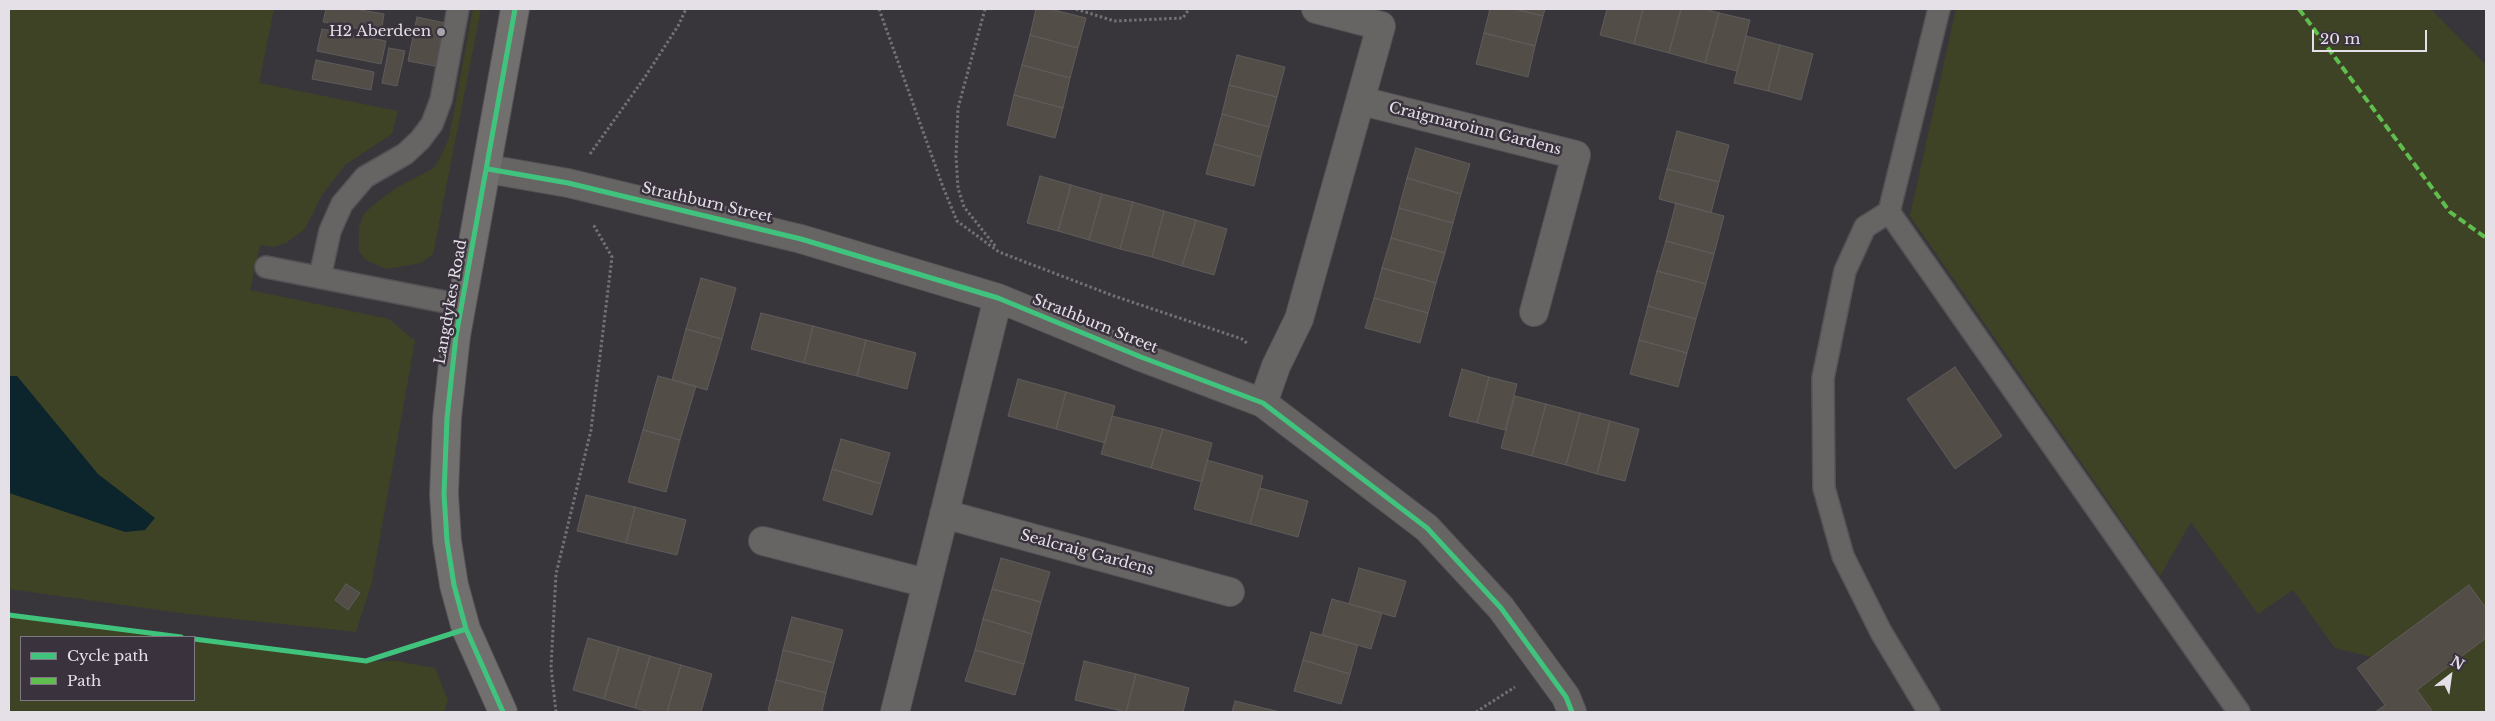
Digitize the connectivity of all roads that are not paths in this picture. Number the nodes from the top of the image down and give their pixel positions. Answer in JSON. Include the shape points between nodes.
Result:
{"nodes":[{"id":1,"x":458,"y":9,"type":"edge"},
{"id":2,"x":515,"y":9,"type":"edge"},
{"id":3,"x":1316,"y":9,"type":"edge"},
{"id":4,"x":1939,"y":9,"type":"edge"},
{"id":5,"x":1362,"y":101,"type":"junction"},
{"id":6,"x":488,"y":169,"type":"junction"},
{"id":7,"x":1889,"y":212,"type":"junction"},
{"id":8,"x":266,"y":267,"type":"dead end"},
{"id":9,"x":320,"y":278,"type":"junction"},
{"id":10,"x":998,"y":298,"type":"junction"},
{"id":11,"x":461,"y":305,"type":"junction"},
{"id":12,"x":1534,"y":312,"type":"dead end"},
{"id":13,"x":1263,"y":403,"type":"junction"},
{"id":14,"x":944,"y":514,"type":"junction"},
{"id":15,"x":764,"y":541,"type":"dead end"},
{"id":16,"x":926,"y":583,"type":"junction"},
{"id":17,"x":1230,"y":592,"type":"dead end"},
{"id":18,"x":503,"y":712,"type":"edge"},
{"id":19,"x":895,"y":712,"type":"edge"},
{"id":20,"x":1572,"y":712,"type":"edge"},
{"id":21,"x":1929,"y":712,"type":"edge"},
{"id":22,"x":2239,"y":712,"type":"edge"}],
"edges":[{"from":1,"to":9,"type":"lane","via":[[441,100],[432,124],[405,154],[365,177],[347,196],[330,231]]},
{"from":2,"to":6,"type":"street","name":"Langdykes Road"},
{"from":3,"to":5,"type":"street","via":[[1381,26]]},
{"from":4,"to":7,"type":"lane"},
{"from":5,"to":12,"type":"street","name":"Craigmaroinn Gardens","via":[[1576,155]]},
{"from":5,"to":13,"type":"street","via":[[1299,319],[1276,366]]},
{"from":6,"to":10,"type":"street","name":"Strathburn Street","via":[[568,183],[801,239]]},
{"from":6,"to":11,"type":"street","name":"Langdykes Road"},
{"from":7,"to":21,"type":"lane","via":[[1865,227],[1845,272],[1823,378],[1824,488],[1843,556],[1881,632]]},
{"from":7,"to":22,"type":"lane"},
{"from":8,"to":9,"type":"lane"},
{"from":9,"to":11,"type":"lane"},
{"from":10,"to":13,"type":"street","name":"Strathburn Street"},
{"from":10,"to":14,"type":"street"},
{"from":11,"to":18,"type":"street","name":"Langdykes Road","via":[[447,418],[444,494],[447,541],[466,628]]},
{"from":13,"to":20,"type":"street","name":"Strathburn Street","via":[[1428,528],[1501,608],[1566,697]]},
{"from":14,"to":16,"type":"street"},
{"from":14,"to":17,"type":"street","name":"Sealcraig Gardens"},
{"from":15,"to":16,"type":"street"},
{"from":16,"to":19,"type":"street"}]}
